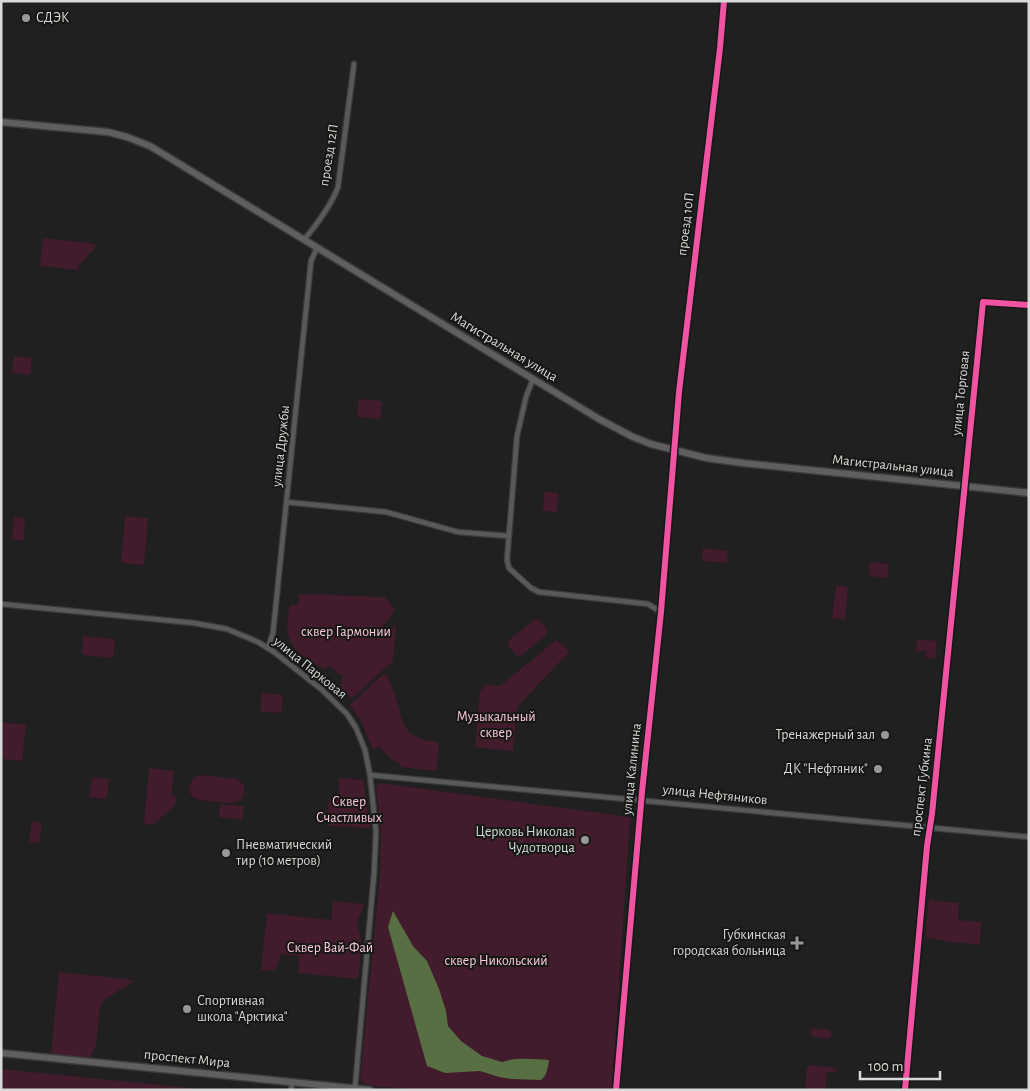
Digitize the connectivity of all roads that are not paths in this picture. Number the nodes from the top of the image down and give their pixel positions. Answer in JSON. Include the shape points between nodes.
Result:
{"nodes":[{"id":1,"x":724,"y":1,"type":"edge"},
{"id":2,"x":354,"y":64,"type":"dead end"},
{"id":3,"x":1,"y":122,"type":"edge"},
{"id":4,"x":304,"y":240,"type":"junction"},
{"id":5,"x":317,"y":248,"type":"junction"},
{"id":6,"x":1029,"y":305,"type":"edge"},
{"id":7,"x":533,"y":379,"type":"junction"},
{"id":8,"x":674,"y":450,"type":"junction"},
{"id":9,"x":964,"y":486,"type":"junction"},
{"id":10,"x":1029,"y":493,"type":"edge"},
{"id":11,"x":286,"y":502,"type":"junction"},
{"id":12,"x":509,"y":536,"type":"junction"},
{"id":13,"x":1,"y":604,"type":"edge"},
{"id":14,"x":661,"y":612,"type":"junction"},
{"id":15,"x":268,"y":648,"type":"junction"},
{"id":16,"x":370,"y":775,"type":"junction"},
{"id":17,"x":642,"y":800,"type":"junction"},
{"id":18,"x":930,"y":828,"type":"junction"},
{"id":19,"x":1029,"y":837,"type":"edge"},
{"id":20,"x":1,"y":1053,"type":"edge"},
{"id":21,"x":292,"y":1082,"type":"junction"},
{"id":22,"x":355,"y":1088,"type":"junction"},
{"id":23,"x":291,"y":1090,"type":"edge"},
{"id":24,"x":370,"y":1090,"type":"edge"},
{"id":25,"x":616,"y":1090,"type":"edge"},
{"id":26,"x":904,"y":1090,"type":"edge"}],
"edges":[{"from":1,"to":8,"type":"street","name":"проезд 10П"},
{"from":2,"to":4,"type":"street","name":"проезд 12П","via":[[338,187]]},
{"from":3,"to":4,"type":"main road","name":"Магистральная улица","via":[[108,132],[138,140]]},
{"from":4,"to":5,"type":"main road","name":"Магистральная улица"},
{"from":5,"to":7,"type":"main road","name":"Магистральная улица"},
{"from":5,"to":11,"type":"street","name":"улица Дружбы","via":[[310,261]]},
{"from":6,"to":9,"type":"street","name":"улица Торговая","via":[[983,302]]},
{"from":7,"to":8,"type":"main road","name":"Магистральная улица","via":[[616,429]]},
{"from":7,"to":12,"type":"street","via":[[518,430]]},
{"from":8,"to":9,"type":"main road","name":"Магистральная улица","via":[[742,463]]},
{"from":8,"to":14,"type":"street","name":"улица Калинина"},
{"from":9,"to":10,"type":"main road","name":"Магистральная улица"},
{"from":9,"to":18,"type":"street","name":"проспект Губкина"},
{"from":11,"to":12,"type":"street","via":[[386,512],[458,532]]},
{"from":11,"to":15,"type":"street","name":"улица Дружбы","via":[[273,634]]},
{"from":12,"to":14,"type":"street","via":[[509,568],[535,591],[648,604]]},
{"from":13,"to":15,"type":"street","name":"улица Парковая","via":[[210,625],[235,631]]},
{"from":14,"to":17,"type":"street","name":"улица Калинина"},
{"from":15,"to":16,"type":"street","name":"улица Парковая","via":[[321,689],[347,714],[362,742]]},
{"from":16,"to":17,"type":"street","name":"улица Нефтяников"},
{"from":16,"to":22,"type":"street","name":"улица Парковая","via":[[376,856]]},
{"from":17,"to":18,"type":"street","name":"улица Нефтяников"},
{"from":17,"to":25,"type":"street","name":"улица Калинина"},
{"from":18,"to":19,"type":"street","name":"улица Нефтяников"},
{"from":18,"to":26,"type":"street","name":"проспект Губкина"},
{"from":20,"to":21,"type":"main road","name":"проспект Мира"},
{"from":21,"to":22,"type":"main road","name":"проспект Мира"},
{"from":21,"to":23,"type":"street"},
{"from":22,"to":24,"type":"main road","name":"проспект Мира"}]}
